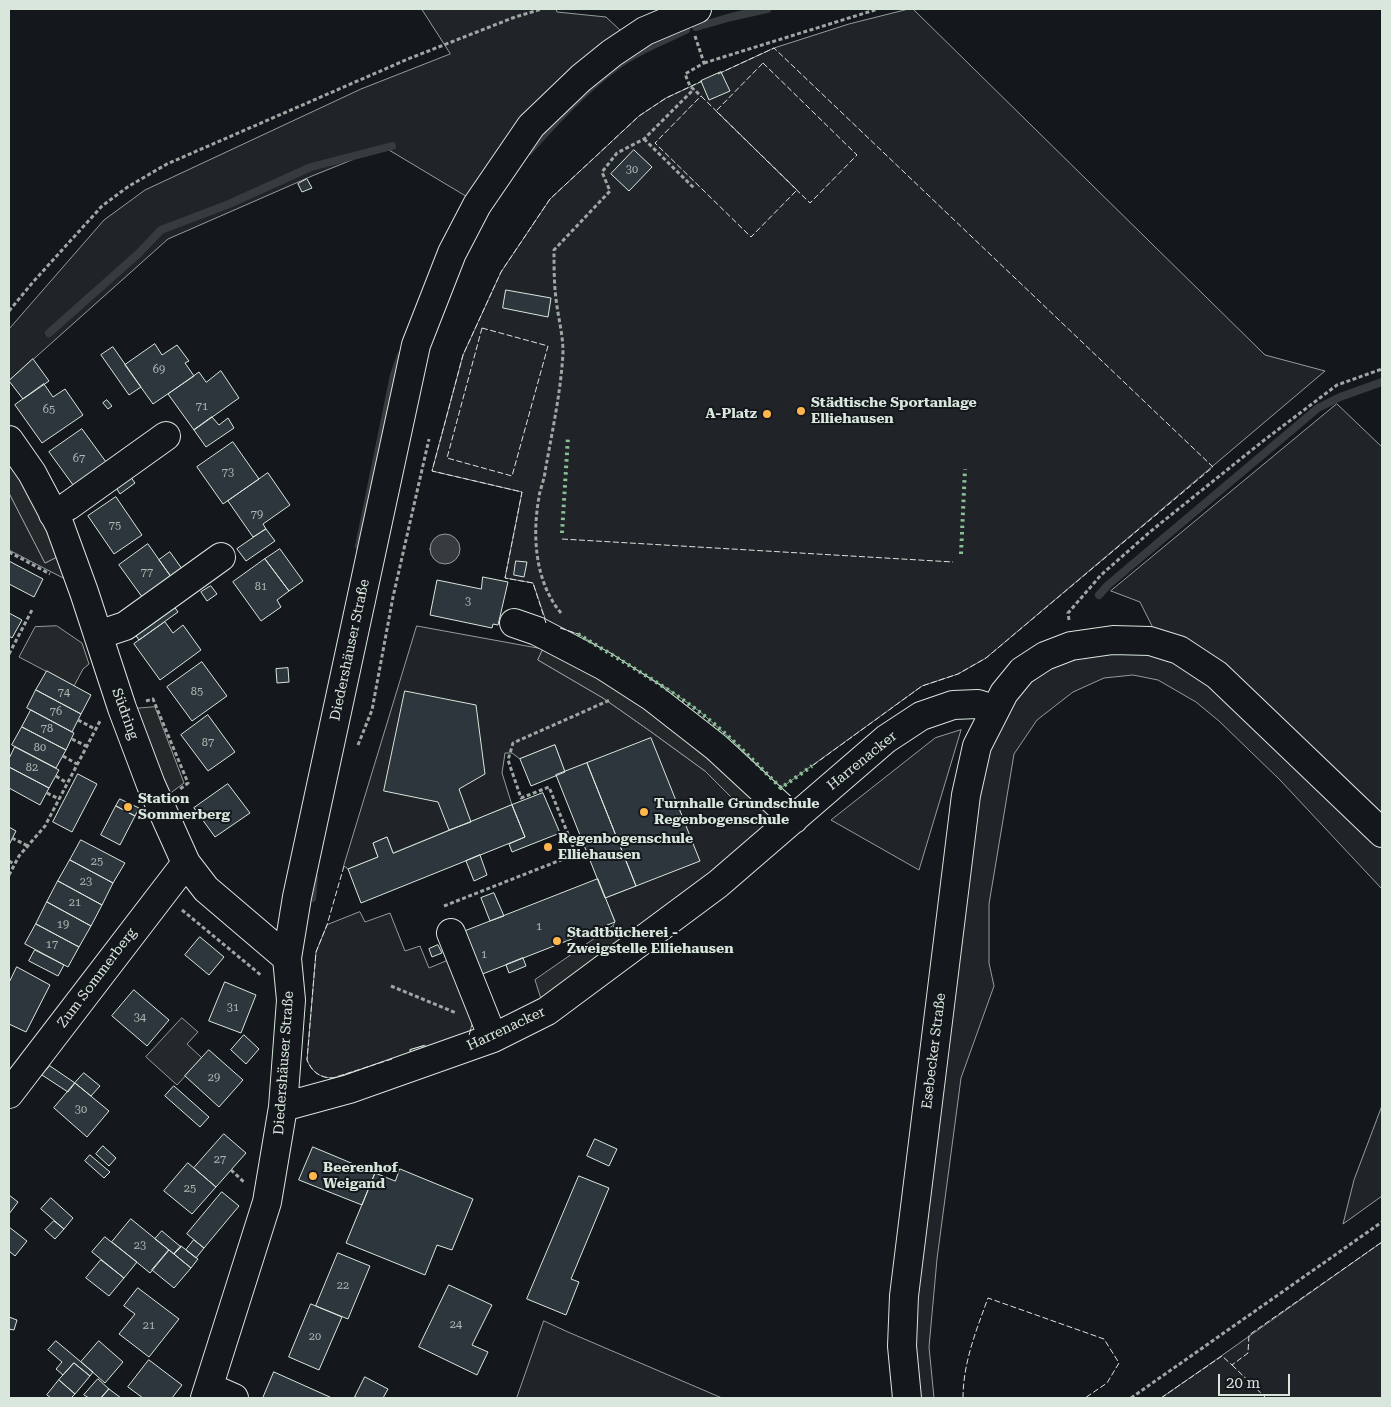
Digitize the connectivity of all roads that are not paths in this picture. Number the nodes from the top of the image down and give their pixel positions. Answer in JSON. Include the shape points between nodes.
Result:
{"nodes":[{"id":1,"x":697,"y":9,"type":"edge"},
{"id":2,"x":166,"y":436,"type":"dead end"},
{"id":3,"x":9,"y":440,"type":"edge"},
{"id":4,"x":53,"y":514,"type":"junction"},
{"id":5,"x":221,"y":557,"type":"dead end"},
{"id":6,"x":514,"y":623,"type":"dead end"},
{"id":7,"x":98,"y":635,"type":"junction"},
{"id":8,"x":994,"y":709,"type":"junction"},
{"id":9,"x":794,"y":819,"type":"junction"},
{"id":10,"x":1382,"y":833,"type":"edge"},
{"id":11,"x":186,"y":863,"type":"junction"},
{"id":12,"x":451,"y":933,"type":"road end"},
{"id":13,"x":287,"y":958,"type":"junction"},
{"id":14,"x":493,"y":1038,"type":"junction"},
{"id":15,"x":9,"y":1094,"type":"edge"},
{"id":16,"x":283,"y":1107,"type":"junction"},
{"id":17,"x":207,"y":1393,"type":"edge"},
{"id":18,"x":234,"y":1398,"type":"edge"},
{"id":19,"x":907,"y":1398,"type":"edge"}],
"edges":[{"from":1,"to":13,"type":"street","name":"Diedershäuser Straße","via":[[645,31],[612,53],[531,126],[476,205],[452,253],[416,345],[300,879]]},
{"from":2,"to":4,"type":"street"},
{"from":3,"to":4,"type":"street","name":"Südring","via":[[32,473]]},
{"from":4,"to":7,"type":"street","name":"Südring"},
{"from":5,"to":7,"type":"street","via":[[125,626]]},
{"from":6,"to":9,"type":"street","via":[[537,631],[604,666],[637,688],[716,747]]},
{"from":7,"to":11,"type":"street","name":"Südring","via":[[151,785]]},
{"from":8,"to":9,"type":"street","name":"Harrenacker","via":[[978,704],[953,705],[921,716],[886,738]]},
{"from":8,"to":10,"type":"street","name":"Esebecker Straße","via":[[1022,671],[1045,656],[1071,646],[1113,640],[1150,641],[1179,650],[1217,675]]},
{"from":8,"to":19,"type":"street","name":"Esebecker Straße","via":[[977,746],[965,805],[904,1296],[902,1346]]},
{"from":9,"to":14,"type":"street","name":"Harrenacker","via":[[718,884],[547,1011]]},
{"from":11,"to":13,"type":"street","name":"Südring","via":[[206,889]]},
{"from":11,"to":15,"type":"street","name":"Zum Sommerberg"},
{"from":12,"to":14,"type":"street"},
{"from":13,"to":16,"type":"street","name":"Diedershäuser Straße","via":[[291,1000]]},
{"from":14,"to":16,"type":"street","name":"Harrenacker","via":[[349,1089]]},
{"from":16,"to":17,"type":"street","name":"Diedershäuser Straße","via":[[267,1202]]},
{"from":17,"to":18,"type":"street"}]}
